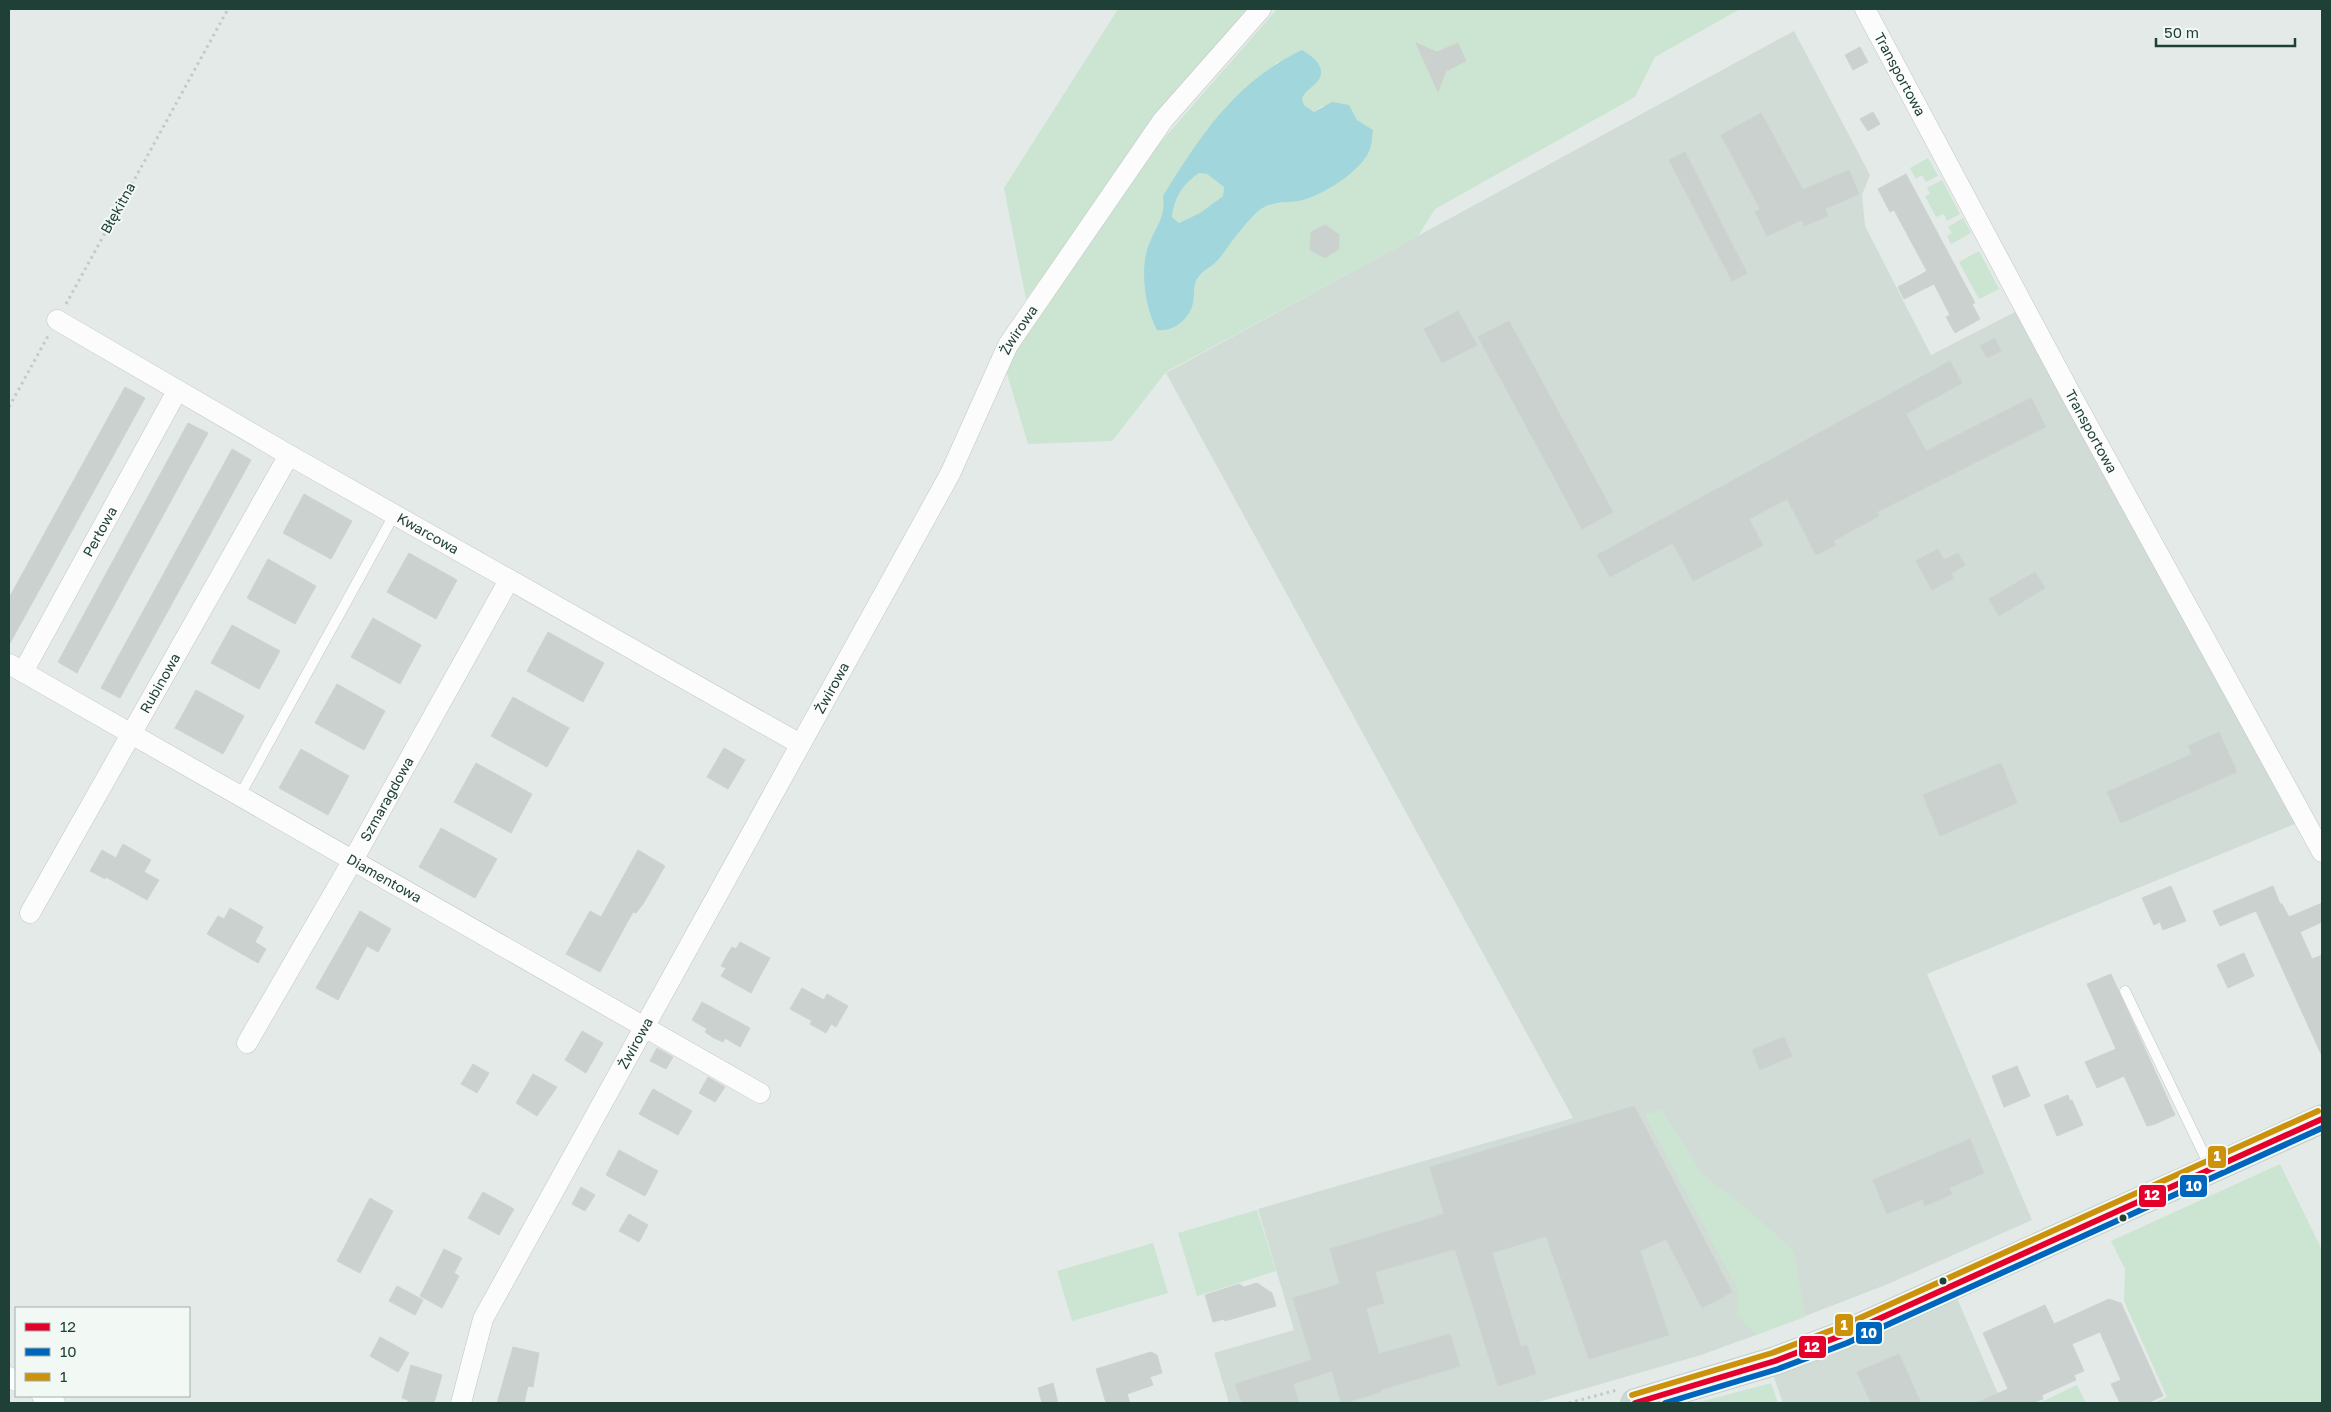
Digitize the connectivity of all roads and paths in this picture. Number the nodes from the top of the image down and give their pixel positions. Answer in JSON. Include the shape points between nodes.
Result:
{"nodes":[{"id":1,"x":228,"y":9,"type":"edge"},
{"id":2,"x":1261,"y":9,"type":"edge"},
{"id":3,"x":1865,"y":9,"type":"edge"},
{"id":4,"x":57,"y":320,"type":"junction"},
{"id":5,"x":177,"y":390,"type":"junction"},
{"id":6,"x":9,"y":408,"type":"edge"},
{"id":7,"x":289,"y":454,"type":"junction"},
{"id":8,"x":394,"y":515,"type":"junction"},
{"id":9,"x":509,"y":580,"type":"junction"},
{"id":10,"x":16,"y":668,"type":"edge"},
{"id":11,"x":132,"y":733,"type":"junction"},
{"id":12,"x":800,"y":744,"type":"junction"},
{"id":13,"x":240,"y":795,"type":"junction"},
{"id":14,"x":2322,"y":852,"type":"edge"},
{"id":15,"x":353,"y":860,"type":"junction"},
{"id":16,"x":30,"y":913,"type":"dead end"},
{"id":17,"x":2125,"y":991,"type":"dead end"},
{"id":18,"x":646,"y":1027,"type":"junction"},
{"id":19,"x":247,"y":1043,"type":"dead end"},
{"id":20,"x":760,"y":1092,"type":"dead end"},
{"id":21,"x":2322,"y":1119,"type":"edge"},
{"id":22,"x":2212,"y":1170,"type":"junction"},
{"id":23,"x":44,"y":1397,"type":"edge"},
{"id":24,"x":55,"y":1403,"type":"edge"},
{"id":25,"x":461,"y":1403,"type":"edge"},
{"id":26,"x":1635,"y":1403,"type":"edge"}],
"edges":[{"from":1,"to":4,"type":"path","name":"Błękitna"},
{"from":2,"to":12,"type":"street","name":"Żwirowa","via":[[1163,120],[1008,346],[950,474]]},
{"from":3,"to":14,"type":"street","name":"Transportowa","via":[[2078,408]]},
{"from":4,"to":5,"type":"street","name":"Kwarcowa"},
{"from":4,"to":6,"type":"path","name":"Błękitna"},
{"from":5,"to":7,"type":"street","name":"Kwarcowa"},
{"from":5,"to":10,"type":"street","name":"Perłowa"},
{"from":7,"to":8,"type":"street","name":"Kwarcowa"},
{"from":7,"to":11,"type":"street","name":"Rubinowa"},
{"from":8,"to":9,"type":"street","name":"Kwarcowa"},
{"from":8,"to":13,"type":"lane"},
{"from":9,"to":12,"type":"street","name":"Kwarcowa"},
{"from":9,"to":15,"type":"street","name":"Szmaragdowa"},
{"from":10,"to":11,"type":"street","name":"Diamentowa"},
{"from":11,"to":13,"type":"street","name":"Diamentowa"},
{"from":11,"to":16,"type":"street","name":"Rubinowa"},
{"from":12,"to":18,"type":"street","name":"Żwirowa"},
{"from":13,"to":15,"type":"street","name":"Diamentowa"},
{"from":15,"to":18,"type":"street","name":"Diamentowa"},
{"from":15,"to":19,"type":"street","name":"Szmaragdowa"},
{"from":17,"to":22,"type":"lane"},
{"from":18,"to":20,"type":"street","name":"Diamentowa"},
{"from":18,"to":25,"type":"street","name":"Żwirowa","via":[[484,1319]]},
{"from":21,"to":22,"type":"main road"},
{"from":22,"to":26,"type":"main road","via":[[1843,1335],[1775,1361]]},
{"from":23,"to":24,"type":"street"}]}
